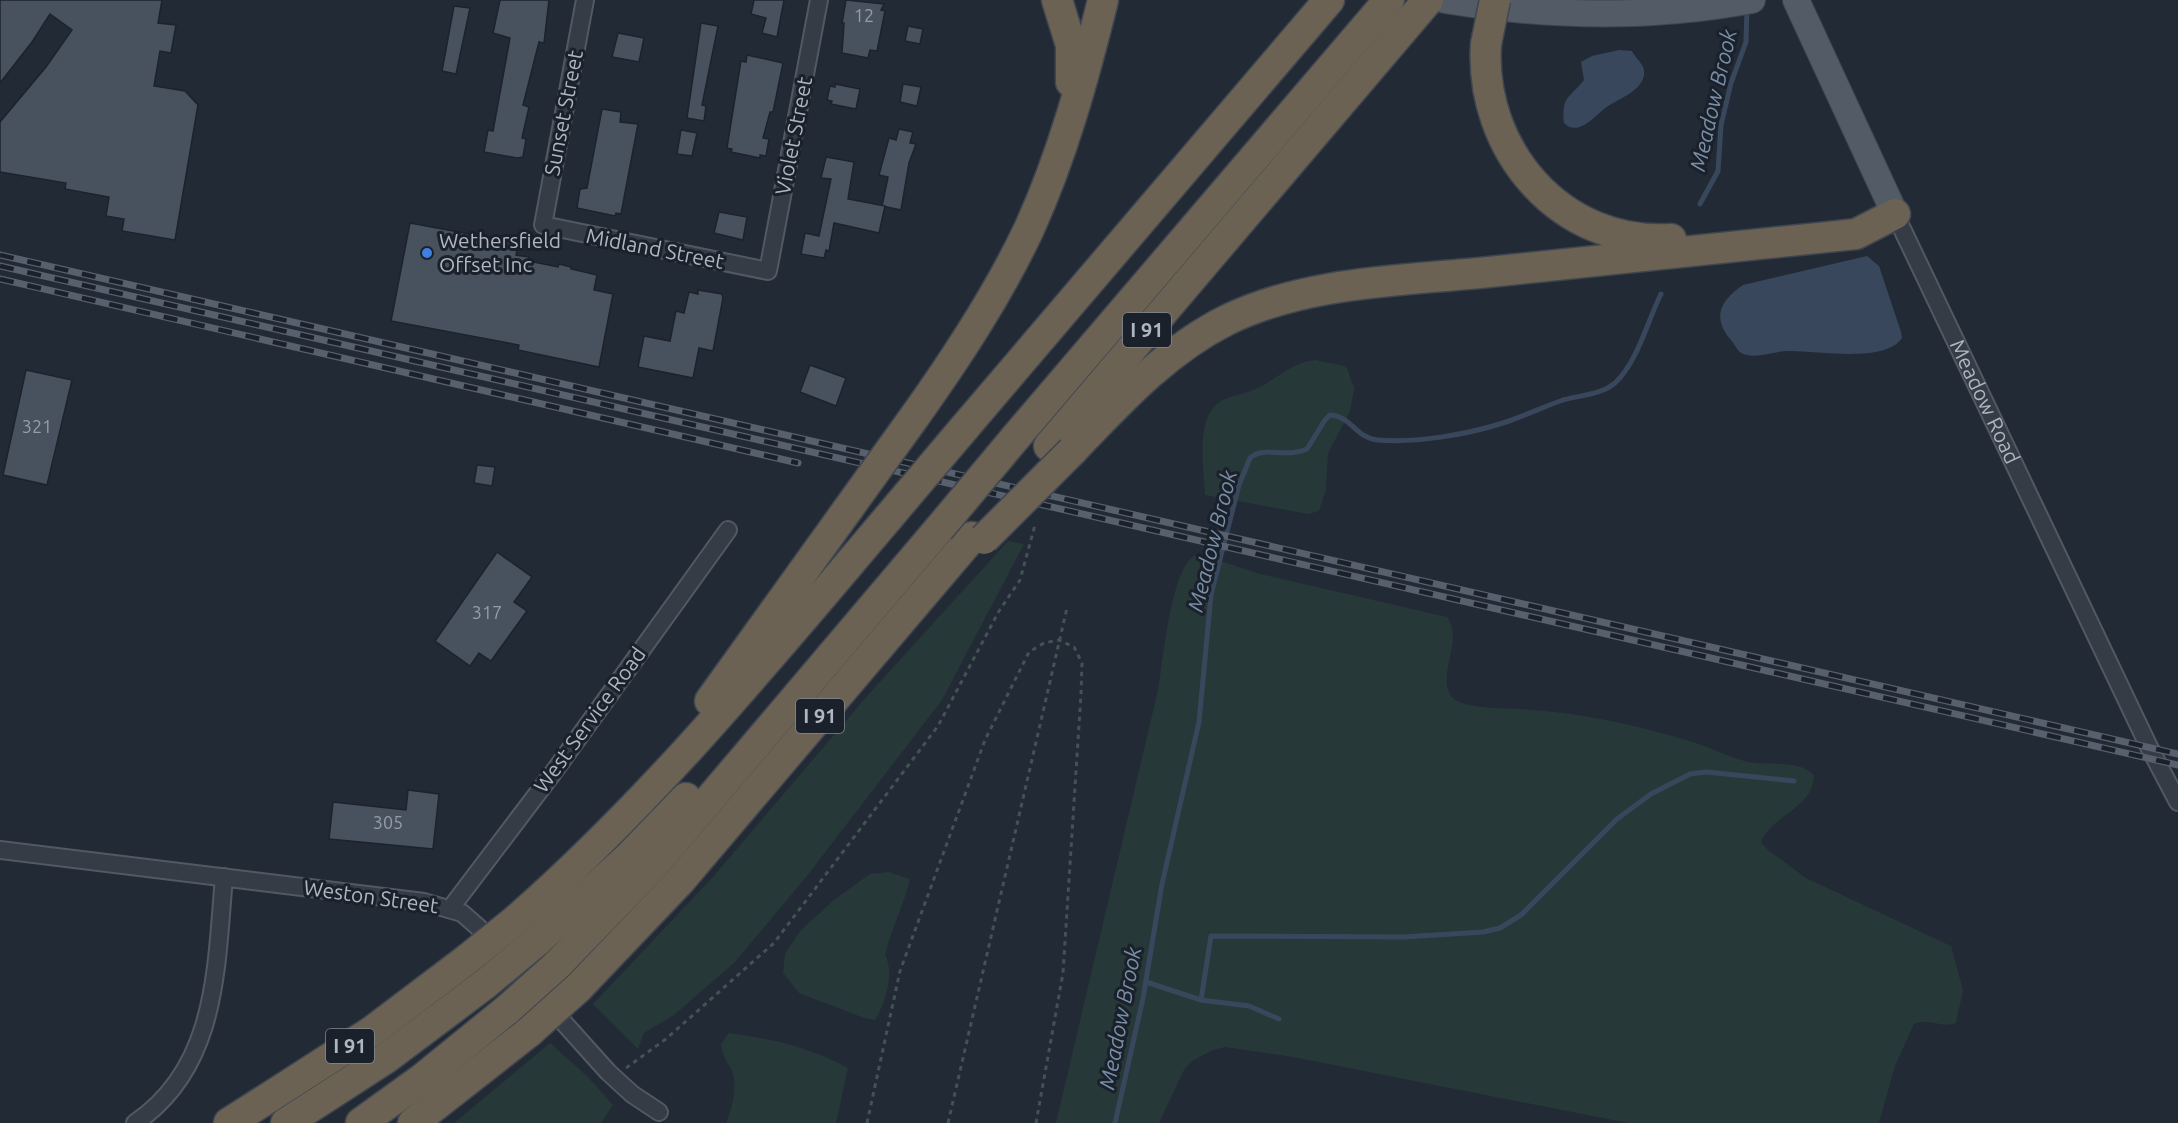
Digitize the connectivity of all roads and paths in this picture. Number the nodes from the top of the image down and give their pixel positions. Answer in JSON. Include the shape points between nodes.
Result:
{"nodes":[{"id":1,"x":585,"y":0,"type":"edge"},
{"id":2,"x":819,"y":0,"type":"edge"},
{"id":3,"x":1057,"y":0,"type":"edge"},
{"id":4,"x":1103,"y":0,"type":"edge"},
{"id":5,"x":1389,"y":0,"type":"edge"},
{"id":6,"x":1428,"y":0,"type":"edge"},
{"id":7,"x":1445,"y":0,"type":"edge"},
{"id":8,"x":1495,"y":0,"type":"edge"},
{"id":9,"x":1796,"y":0,"type":"edge"},
{"id":10,"x":1744,"y":1,"type":"edge"},
{"id":11,"x":1323,"y":7,"type":"edge"},
{"id":12,"x":1363,"y":14,"type":"edge"},
{"id":13,"x":1064,"y":138,"type":"junction"},
{"id":14,"x":1895,"y":214,"type":"junction"},
{"id":15,"x":543,"y":225,"type":"joint"},
{"id":16,"x":768,"y":271,"type":"joint"},
{"id":17,"x":1060,"y":449,"type":"junction"},
{"id":18,"x":1035,"y":525,"type":"dead end"},
{"id":19,"x":930,"y":527,"type":"junction"},
{"id":20,"x":728,"y":530,"type":"dead end"},
{"id":21,"x":1067,"y":608,"type":"dead end"},
{"id":22,"x":1059,"y":640,"type":"junction"},
{"id":23,"x":670,"y":771,"type":"junction"},
{"id":24,"x":2178,"y":802,"type":"edge"},
{"id":25,"x":0,"y":850,"type":"edge"},
{"id":26,"x":225,"y":877,"type":"junction"},
{"id":27,"x":450,"y":909,"type":"junction"},
{"id":28,"x":614,"y":1077,"type":"junction"},
{"id":29,"x":659,"y":1112,"type":"dead end"},
{"id":30,"x":135,"y":1123,"type":"edge"},
{"id":31,"x":229,"y":1123,"type":"edge"},
{"id":32,"x":286,"y":1123,"type":"edge"},
{"id":33,"x":361,"y":1123,"type":"edge"},
{"id":34,"x":412,"y":1123,"type":"edge"},
{"id":35,"x":867,"y":1123,"type":"edge"},
{"id":36,"x":948,"y":1123,"type":"edge"},
{"id":37,"x":1035,"y":1123,"type":"edge"}],
"edges":[{"from":1,"to":15,"type":"street","name":"Sunset Street"},
{"from":2,"to":16,"type":"street","name":"Violet Street"},
{"from":3,"to":13,"type":"highway","via":[[1072,56]]},
{"from":4,"to":13,"type":"highway"},
{"from":5,"to":12,"type":"highway"},
{"from":6,"to":17,"type":"highway","number":"I 91"},
{"from":7,"to":10,"type":"main road","via":[[1511,9],[1596,13],[1661,12]]},
{"from":8,"to":14,"type":"highway","bridge":true,"via":[[1486,44],[1491,106],[1511,154],[1545,196],[1571,215],[1631,237],[1668,240]]},
{"from":9,"to":14,"type":"main road","name":"Meadow Road"},
{"from":11,"to":23,"type":"highway","number":"I 91","bridge":true},
{"from":12,"to":19,"type":"highway","bridge":true},
{"from":13,"to":23,"type":"highway","bridge":true,"via":[[1038,209],[970,335],[718,689]]},
{"from":14,"to":17,"type":"highway","via":[[1856,234],[1372,284],[1277,301],[1227,320],[1174,353]]},
{"from":14,"to":24,"type":"street","name":"Meadow Road"},
{"from":15,"to":16,"type":"street","name":"Midland Street"},
{"from":17,"to":34,"type":"highway","number":"I 91","bridge":true,"via":[[941,573],[679,882],[578,988],[529,1032]]},
{"from":18,"to":28,"type":"path","via":[[1020,580],[999,611],[938,726],[781,934],[666,1039]]},
{"from":19,"to":32,"type":"highway","bridge":true,"via":[[681,804],[610,875],[485,984],[385,1059]]},
{"from":19,"to":33,"type":"highway","bridge":true,"via":[[654,865],[557,965],[508,1009]]},
{"from":20,"to":27,"type":"street","name":"West Service Road"},
{"from":21,"to":22,"type":"path"},
{"from":22,"to":35,"type":"path","via":[[1029,652],[985,740],[900,972]]},
{"from":22,"to":36,"type":"path"},
{"from":22,"to":37,"type":"path","via":[[1074,647],[1082,663],[1081,694],[1064,973]]},
{"from":23,"to":31,"type":"highway","number":"I 91","bridge":true,"via":[[590,853],[465,962],[371,1032]]},
{"from":25,"to":26,"type":"street","name":"Weston Street"},
{"from":26,"to":27,"type":"street","name":"Weston Street"},
{"from":26,"to":30,"type":"street","via":[[213,991],[201,1039],[177,1083]]},
{"from":27,"to":28,"type":"street","name":"Weston Street","via":[[462,913],[478,927]]},
{"from":28,"to":29,"type":"street","name":"Weston Street"}]}
